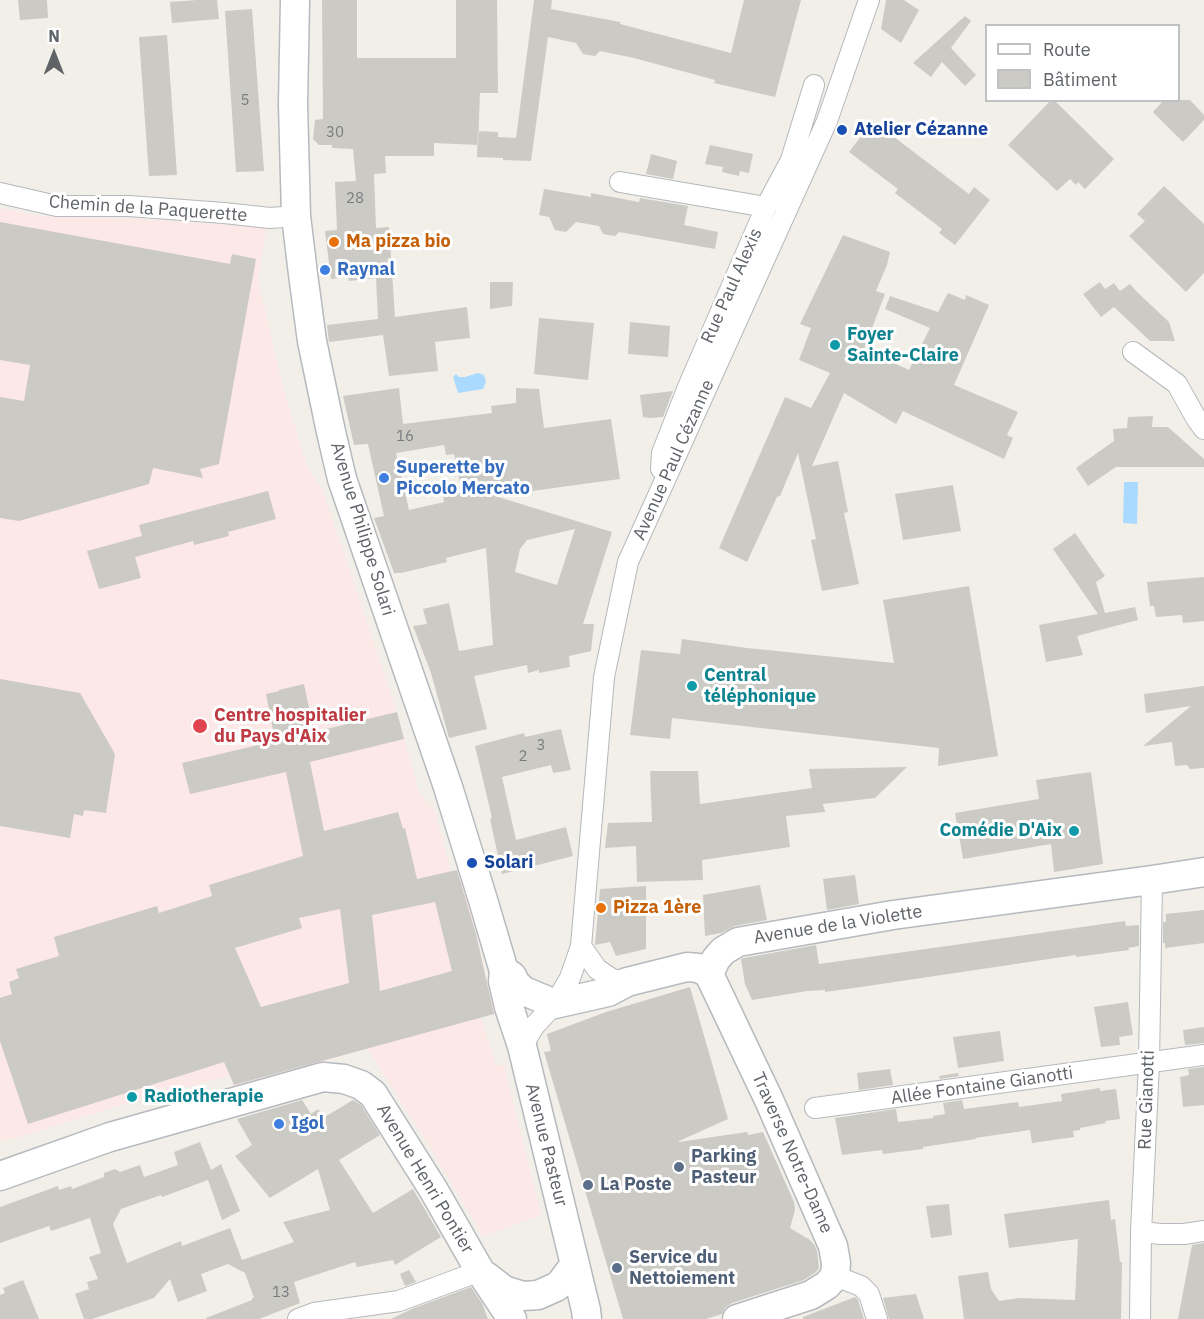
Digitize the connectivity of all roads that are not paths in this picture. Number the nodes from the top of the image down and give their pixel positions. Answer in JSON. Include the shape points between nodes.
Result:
{"nodes":[{"id":1,"x":295,"y":0,"type":"edge"},
{"id":2,"x":869,"y":0,"type":"edge"},
{"id":3,"x":814,"y":85,"type":"dead end"},
{"id":4,"x":620,"y":182,"type":"dead end"},
{"id":5,"x":0,"y":193,"type":"edge"},
{"id":6,"x":766,"y":207,"type":"junction"},
{"id":7,"x":296,"y":216,"type":"junction"},
{"id":8,"x":1133,"y":352,"type":"dead end"},
{"id":9,"x":1204,"y":429,"type":"edge"},
{"id":10,"x":660,"y":490,"type":"junction"},
{"id":11,"x":1204,"y":872,"type":"edge"},
{"id":12,"x":1152,"y":880,"type":"junction"},
{"id":13,"x":581,"y":946,"type":"junction"},
{"id":14,"x":504,"y":971,"type":"junction"},
{"id":15,"x":709,"y":974,"type":"junction"},
{"id":16,"x":627,"y":982,"type":"junction"},
{"id":17,"x":555,"y":1004,"type":"junction"},
{"id":18,"x":522,"y":1046,"type":"junction"},
{"id":19,"x":1204,"y":1055,"type":"edge"},
{"id":20,"x":1149,"y":1063,"type":"junction"},
{"id":21,"x":815,"y":1108,"type":"dead end"},
{"id":22,"x":71,"y":1150,"type":"junction"},
{"id":23,"x":0,"y":1159,"type":"edge"},
{"id":24,"x":0,"y":1176,"type":"edge"},
{"id":25,"x":1204,"y":1231,"type":"edge"},
{"id":26,"x":1142,"y":1232,"type":"junction"},
{"id":27,"x":575,"y":1264,"type":"junction"},
{"id":28,"x":480,"y":1271,"type":"junction"},
{"id":29,"x":835,"y":1276,"type":"junction"},
{"id":30,"x":589,"y":1316,"type":"edge"},
{"id":31,"x":298,"y":1319,"type":"edge"},
{"id":32,"x":512,"y":1319,"type":"edge"},
{"id":33,"x":737,"y":1319,"type":"edge"},
{"id":34,"x":877,"y":1319,"type":"edge"},
{"id":35,"x":1140,"y":1319,"type":"edge"}],
"edges":[{"from":1,"to":7,"type":"main road","name":"Avenue Philippe Solari"},
{"from":2,"to":10,"type":"street","name":"Avenue Paul Cézanne","via":[[827,121]]},
{"from":3,"to":6,"type":"street","name":"Rue Paul Alexis","via":[[791,160]]},
{"from":4,"to":6,"type":"street"},
{"from":5,"to":7,"type":"street","name":"Chemin de la Paquerette","via":[[57,206],[129,206],[270,218]]},
{"from":6,"to":10,"type":"street","name":"Rue Paul Alexis","via":[[662,453]]},
{"from":7,"to":14,"type":"main road","name":"Avenue Philippe Solari","via":[[312,341],[342,479],[448,787]]},
{"from":8,"to":9,"type":"street","via":[[1177,384]]},
{"from":10,"to":13,"type":"street","name":"Avenue Paul Cézanne","via":[[628,562],[604,678]]},
{"from":11,"to":12,"type":"main road","name":"Avenue de la Violette"},
{"from":12,"to":15,"type":"main road","name":"Avenue de la Violette","via":[[893,915],[738,942],[723,951]]},
{"from":12,"to":20,"type":"street","name":"Rue Gianotti"},
{"from":13,"to":16,"type":"street","via":[[597,969],[612,980]]},
{"from":13,"to":17,"type":"street","name":"Avenue Paul Cézanne","via":[[570,978]]},
{"from":14,"to":17,"type":"main road","via":[[524,991]]},
{"from":14,"to":18,"type":"main road","name":"Avenue Pasteur","via":[[509,1007]]},
{"from":15,"to":16,"type":"main road","via":[[687,967]]},
{"from":15,"to":29,"type":"main road","name":"Traverse Notre-Dame","via":[[833,1246]]},
{"from":16,"to":17,"type":"main road","via":[[608,992]]},
{"from":17,"to":18,"type":"street","name":"Avenue Paul Cézanne"},
{"from":18,"to":27,"type":"main road","name":"Avenue Pasteur"},
{"from":19,"to":20,"type":"street","name":"Allée Fontaine Gianotti"},
{"from":20,"to":21,"type":"street","name":"Allée Fontaine Gianotti"},
{"from":20,"to":26,"type":"street","name":"Rue Gianotti"},
{"from":22,"to":23,"type":"main road","name":"Avenue Henri Pontier"},
{"from":22,"to":24,"type":"main road","name":"Avenue Henri Pontier"},
{"from":22,"to":28,"type":"main road","name":"Avenue Henri Pontier","via":[[323,1077],[344,1079],[373,1094]]},
{"from":25,"to":26,"type":"street"},
{"from":26,"to":35,"type":"street","name":"Rue Gianotti"},
{"from":27,"to":28,"type":"main road","via":[[561,1283],[538,1295],[523,1296],[504,1290]]},
{"from":27,"to":30,"type":"main road","name":"Avenue Pasteur"},
{"from":28,"to":31,"type":"street","via":[[399,1301],[314,1313]]},
{"from":28,"to":32,"type":"main road","name":"Avenue Henri Pontier"},
{"from":29,"to":33,"type":"main road","via":[[811,1295]]},
{"from":29,"to":34,"type":"street","via":[[861,1286],[869,1294]]}]}
